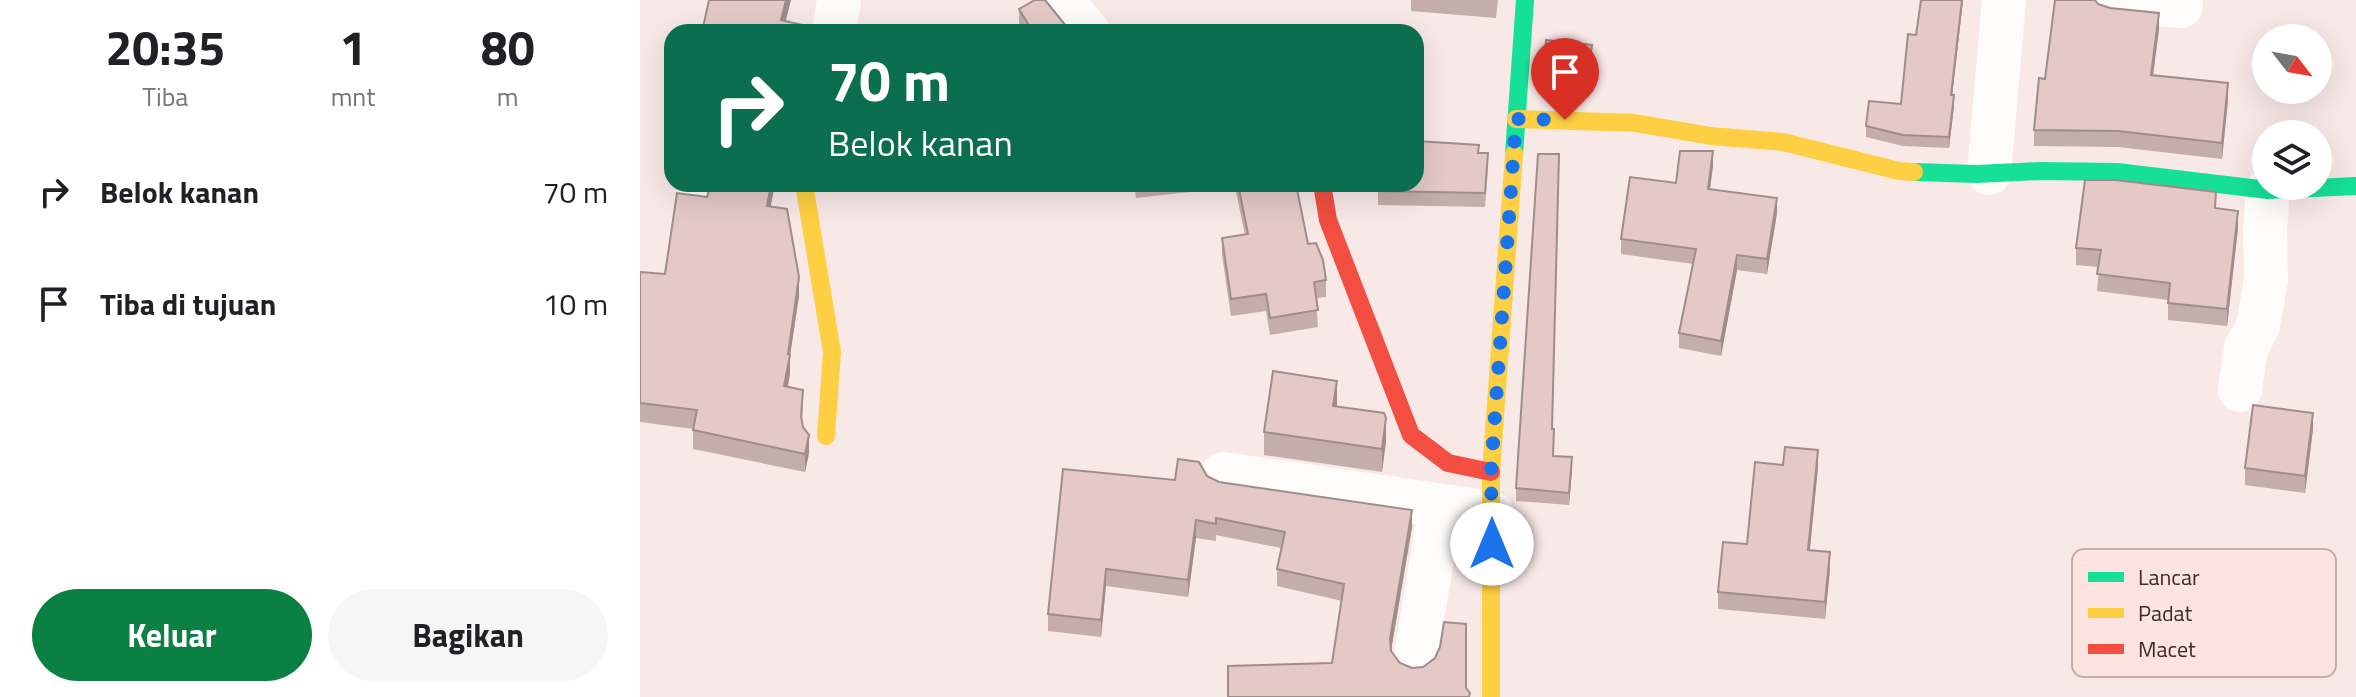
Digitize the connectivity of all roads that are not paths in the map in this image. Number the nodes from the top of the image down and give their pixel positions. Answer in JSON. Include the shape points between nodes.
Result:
{"nodes":[{"id":1,"x":839,"y":0,"type":"edge"},
{"id":2,"x":1062,"y":0,"type":"edge"},
{"id":3,"x":1525,"y":0,"type":"edge"},
{"id":4,"x":2004,"y":0,"type":"edge"},
{"id":5,"x":2113,"y":0,"type":"edge"},
{"id":6,"x":2181,"y":6,"type":"dead end"},
{"id":7,"x":835,"y":24,"type":"edge"},
{"id":8,"x":1082,"y":24,"type":"edge"},
{"id":9,"x":1516,"y":119,"type":"junction"},
{"id":10,"x":1989,"y":173,"type":"junction"},
{"id":11,"x":2356,"y":186,"type":"edge"},
{"id":12,"x":2332,"y":187,"type":"edge"},
{"id":13,"x":2252,"y":188,"type":"edge"},
{"id":14,"x":805,"y":192,"type":"edge"},
{"id":15,"x":1323,"y":192,"type":"edge"},
{"id":16,"x":2267,"y":200,"type":"edge"},
{"id":17,"x":2240,"y":390,"type":"dead end"},
{"id":18,"x":826,"y":436,"type":"dead end"},
{"id":19,"x":1223,"y":474,"type":"dead end"},
{"id":20,"x":1492,"y":492,"type":"junction"},
{"id":21,"x":1441,"y":506,"type":"junction"},
{"id":22,"x":1415,"y":660,"type":"dead end"},
{"id":23,"x":1491,"y":697,"type":"edge"}],
"edges":[{"from":1,"to":7,"type":"street"},
{"from":2,"to":8,"type":"street"},
{"from":3,"to":9,"type":"street"},
{"from":4,"to":10,"type":"street"},
{"from":5,"to":6,"type":"street"},
{"from":9,"to":10,"type":"street","via":[[1635,123],[1783,142],[1899,171]]},
{"from":9,"to":20,"type":"street"},
{"from":10,"to":13,"type":"street","via":[[2117,172]]},
{"from":11,"to":12,"type":"street"},
{"from":14,"to":18,"type":"street","via":[[832,352]]},
{"from":15,"to":20,"type":"street","via":[[1328,220],[1411,435]]},
{"from":16,"to":17,"type":"street","via":[[2266,280]]},
{"from":19,"to":21,"type":"street"},
{"from":20,"to":21,"type":"street"},
{"from":20,"to":23,"type":"street"},
{"from":21,"to":22,"type":"street"}]}
